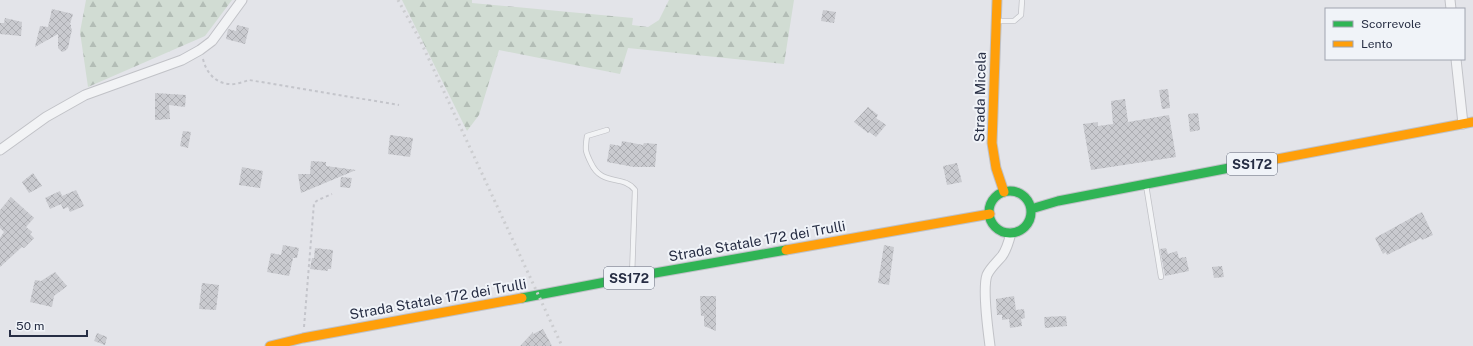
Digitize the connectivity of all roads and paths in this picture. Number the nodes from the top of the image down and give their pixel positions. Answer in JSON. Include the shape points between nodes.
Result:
{"nodes":[{"id":1,"x":242,"y":0,"type":"edge"},
{"id":2,"x":997,"y":0,"type":"edge"},
{"id":3,"x":1022,"y":0,"type":"edge"},
{"id":4,"x":996,"y":21,"type":"junction"},
{"id":5,"x":200,"y":50,"type":"junction"},
{"id":6,"x":1456,"y":60,"type":"edge"},
{"id":7,"x":399,"y":105,"type":"dead end"},
{"id":8,"x":1473,"y":122,"type":"edge"},
{"id":9,"x":1463,"y":124,"type":"junction"},
{"id":10,"x":607,"y":130,"type":"dead end"},
{"id":11,"x":0,"y":150,"type":"edge"},
{"id":12,"x":1146,"y":183,"type":"junction"},
{"id":13,"x":1004,"y":192,"type":"junction"},
{"id":14,"x":332,"y":194,"type":"dead end"},
{"id":15,"x":1031,"y":209,"type":"junction"},
{"id":16,"x":990,"y":214,"type":"junction"},
{"id":17,"x":1011,"y":233,"type":"junction"},
{"id":18,"x":1161,"y":277,"type":"dead end"},
{"id":19,"x":632,"y":278,"type":"junction"},
{"id":20,"x":303,"y":338,"type":"junction"},
{"id":21,"x":270,"y":346,"type":"edge"},
{"id":22,"x":990,"y":346,"type":"edge"}],
"edges":[{"from":1,"to":5,"type":"street","via":[[212,41]]},
{"from":2,"to":4,"type":"main road","name":"Strada Micela"},
{"from":3,"to":4,"type":"lane","via":[[1021,15],[1014,21]]},
{"from":4,"to":13,"type":"main road","name":"Strada Micela","via":[[993,150],[996,171]]},
{"from":5,"to":7,"type":"path","via":[[206,70],[215,79],[230,85],[249,80]]},
{"from":5,"to":11,"type":"street","via":[[182,60],[85,95],[46,117]]},
{"from":6,"to":9,"type":"street"},
{"from":8,"to":9,"type":"main road","number":"SS172"},
{"from":9,"to":12,"type":"main road","number":"SS172"},
{"from":10,"to":19,"type":"lane","via":[[587,136],[585,150],[599,176],[631,185],[635,190]]},
{"from":12,"to":15,"type":"main road","number":"SS172"},
{"from":12,"to":18,"type":"lane"},
{"from":13,"to":15,"type":"main road","via":[[1021,194]]},
{"from":13,"to":16,"type":"main road","via":[[993,201]]},
{"from":14,"to":20,"type":"path","via":[[314,204]]},
{"from":15,"to":17,"type":"main road","via":[[1031,216],[1024,228]]},
{"from":16,"to":17,"type":"main road","via":[[994,225]]},
{"from":16,"to":19,"type":"main road","name":"Strada Statale 172 dei Trulli","number":"SS172"},
{"from":17,"to":22,"type":"street","via":[[1003,254],[987,274],[985,281]]},
{"from":19,"to":20,"type":"main road","name":"Strada Statale 172 dei Trulli","number":"SS172"},
{"from":20,"to":21,"type":"main road","name":"Strada Statale 172 dei Trulli","number":"SS172"}]}
